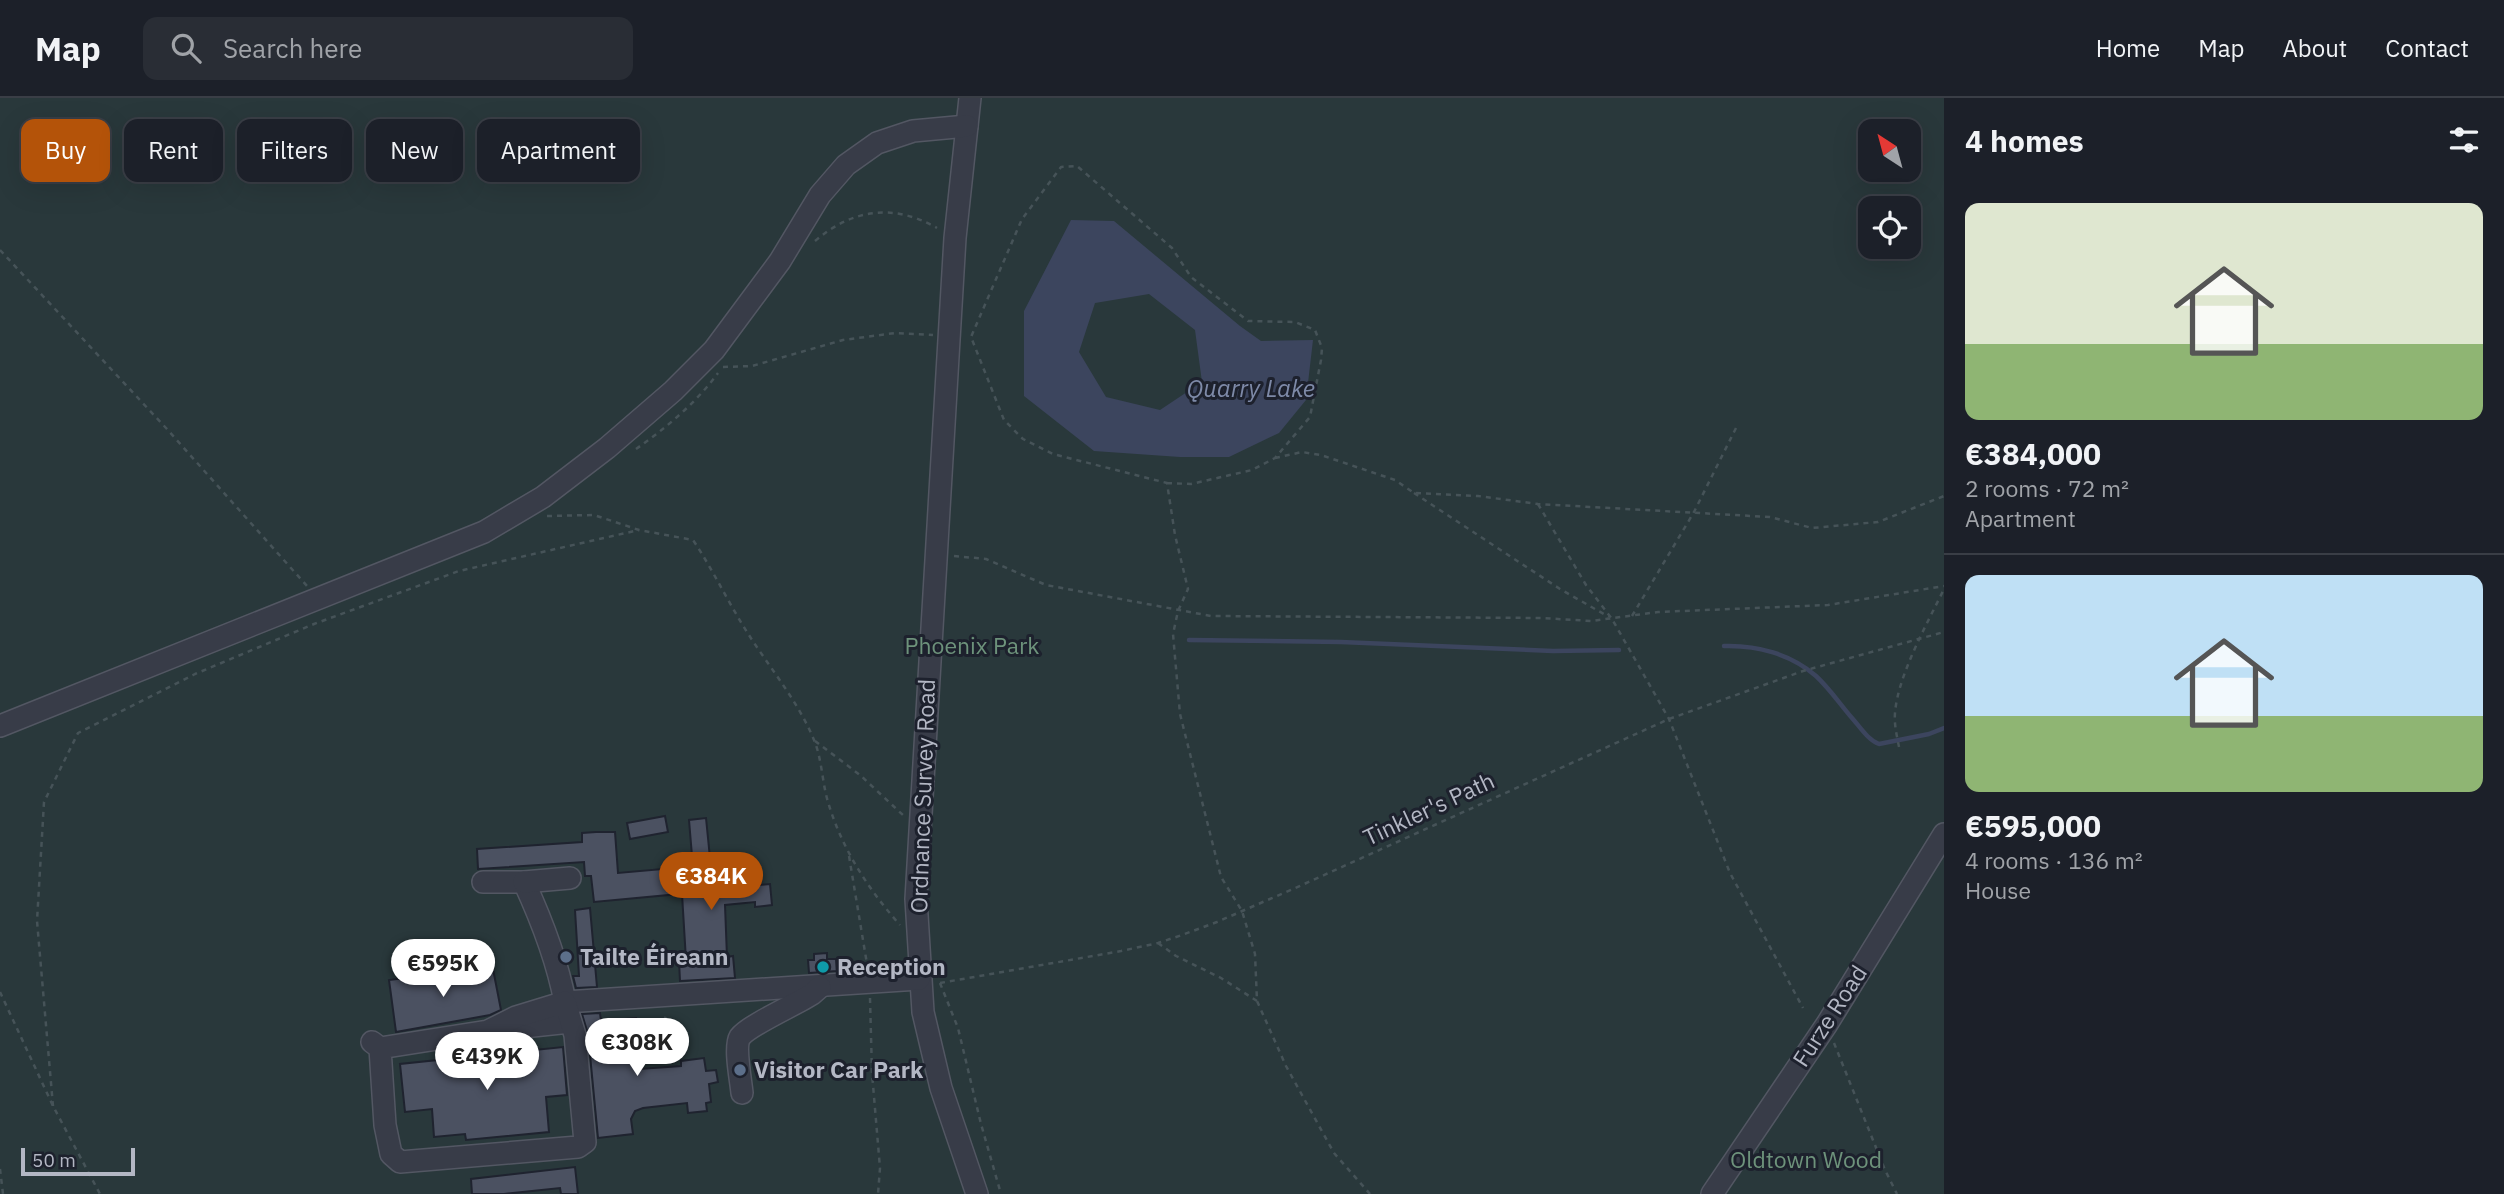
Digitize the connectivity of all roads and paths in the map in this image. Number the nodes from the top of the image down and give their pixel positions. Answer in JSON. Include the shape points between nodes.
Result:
{"nodes":[{"id":1,"x":970,"y":98,"type":"edge"},
{"id":2,"x":967,"y":126,"type":"junction"},
{"id":3,"x":955,"y":238,"type":"junction"},
{"id":4,"x":0,"y":250,"type":"edge"},
{"id":5,"x":808,"y":251,"type":"dead end"},
{"id":6,"x":950,"y":336,"type":"junction"},
{"id":7,"x":728,"y":361,"type":"dead end"},
{"id":8,"x":723,"y":367,"type":"junction"},
{"id":9,"x":1736,"y":428,"type":"dead end"},
{"id":10,"x":630,"y":453,"type":"dead end"},
{"id":11,"x":1275,"y":458,"type":"junction"},
{"id":12,"x":1167,"y":483,"type":"junction"},
{"id":13,"x":1414,"y":493,"type":"junction"},
{"id":14,"x":1944,"y":496,"type":"edge"},
{"id":15,"x":1538,"y":504,"type":"junction"},
{"id":16,"x":554,"y":508,"type":"dead end"},
{"id":17,"x":1694,"y":512,"type":"junction"},
{"id":18,"x":639,"y":530,"type":"junction"},
{"id":19,"x":936,"y":555,"type":"junction"},
{"id":20,"x":1944,"y":587,"type":"edge"},
{"id":21,"x":376,"y":595,"type":"dead end"},
{"id":22,"x":318,"y":598,"type":"junction"},
{"id":23,"x":363,"y":601,"type":"dead end"},
{"id":24,"x":1178,"y":611,"type":"junction"},
{"id":25,"x":1632,"y":616,"type":"junction"},
{"id":26,"x":1612,"y":619,"type":"junction"},
{"id":27,"x":1944,"y":632,"type":"edge"},
{"id":28,"x":1922,"y":637,"type":"junction"},
{"id":29,"x":1669,"y":719,"type":"junction"},
{"id":30,"x":0,"y":726,"type":"edge"},
{"id":31,"x":815,"y":741,"type":"junction"},
{"id":32,"x":1899,"y":747,"type":"dead end"},
{"id":33,"x":919,"y":832,"type":"junction"},
{"id":34,"x":1944,"y":834,"type":"edge"},
{"id":35,"x":849,"y":855,"type":"junction"},
{"id":36,"x":570,"y":878,"type":"dead end"},
{"id":37,"x":524,"y":881,"type":"junction"},
{"id":38,"x":483,"y":882,"type":"dead end"},
{"id":39,"x":1242,"y":911,"type":"junction"},
{"id":40,"x":1158,"y":943,"type":"junction"},
{"id":41,"x":920,"y":947,"type":"junction"},
{"id":42,"x":930,"y":981,"type":"junction"},
{"id":43,"x":870,"y":983,"type":"junction"},
{"id":44,"x":820,"y":987,"type":"junction"},
{"id":45,"x":0,"y":992,"type":"edge"},
{"id":46,"x":672,"y":997,"type":"junction"},
{"id":47,"x":1257,"y":1001,"type":"junction"},
{"id":48,"x":1802,"y":1008,"type":"dead end"},
{"id":49,"x":567,"y":1012,"type":"junction"},
{"id":50,"x":1827,"y":1024,"type":"junction"},
{"id":51,"x":639,"y":1059,"type":"dead end"},
{"id":52,"x":742,"y":1093,"type":"dead end"},
{"id":53,"x":53,"y":1106,"type":"junction"},
{"id":54,"x":0,"y":1169,"type":"edge"},
{"id":55,"x":3,"y":1194,"type":"edge"},
{"id":56,"x":100,"y":1194,"type":"edge"},
{"id":57,"x":878,"y":1194,"type":"edge"},
{"id":58,"x":977,"y":1194,"type":"edge"},
{"id":59,"x":1001,"y":1194,"type":"edge"},
{"id":60,"x":1370,"y":1194,"type":"edge"},
{"id":61,"x":1712,"y":1194,"type":"edge"},
{"id":62,"x":1897,"y":1194,"type":"edge"}],
"edges":[{"from":1,"to":2,"type":"street","name":"Ordnance Survey Road"},
{"from":2,"to":3,"type":"street","name":"Ordnance Survey Road"},
{"from":2,"to":22,"type":"street","via":[[913,131],[877,143],[846,165],[820,195],[780,261],[714,350],[635,424],[543,498],[484,532]]},
{"from":3,"to":5,"type":"path","via":[[911,215],[872,211],[835,225]]},
{"from":3,"to":6,"type":"street","name":"Ordnance Survey Road"},
{"from":4,"to":22,"type":"path"},
{"from":6,"to":8,"type":"path","via":[[895,333],[843,340],[752,366]]},
{"from":6,"to":19,"type":"street","name":"Ordnance Survey Road"},
{"from":7,"to":8,"type":"path"},
{"from":8,"to":10,"type":"path","via":[[662,431]]},
{"from":9,"to":17,"type":"path"},
{"from":11,"to":12,"type":"path","via":[[1252,470],[1191,484]]},
{"from":11,"to":12,"type":"path","via":[[1310,417],[1322,348],[1315,330],[1295,322],[1248,321],[1191,277],[1172,248],[1077,166],[1061,167],[1022,219],[971,337],[1004,420],[1023,439],[1054,454]]},
{"from":11,"to":13,"type":"path","via":[[1302,452],[1321,455],[1395,480]]},
{"from":12,"to":24,"type":"path","via":[[1188,589]]},
{"from":13,"to":15,"type":"path"},
{"from":13,"to":26,"type":"path"},
{"from":14,"to":17,"type":"path","via":[[1878,522],[1812,528],[1770,517]]},
{"from":15,"to":17,"type":"path"},
{"from":15,"to":26,"type":"path"},
{"from":16,"to":18,"type":"path","via":[[543,516],[594,515]]},
{"from":17,"to":25,"type":"path"},
{"from":18,"to":31,"type":"path","via":[[693,540]]},
{"from":18,"to":53,"type":"path","via":[[459,571],[195,674],[78,733],[44,802],[37,921]]},
{"from":19,"to":24,"type":"path","via":[[986,559],[1046,585]]},
{"from":19,"to":33,"type":"street","name":"Ordnance Survey Road"},
{"from":20,"to":25,"type":"path","via":[[1828,605],[1658,611]]},
{"from":20,"to":28,"type":"path"},
{"from":21,"to":23,"type":"path"},
{"from":22,"to":30,"type":"street"},
{"from":24,"to":26,"type":"path","via":[[1211,616]]},
{"from":24,"to":39,"type":"path","via":[[1173,634],[1180,714],[1222,877]]},
{"from":25,"to":26,"type":"path"},
{"from":26,"to":29,"type":"path"},
{"from":27,"to":28,"type":"path","name":"Tinkler's Path"},
{"from":28,"to":29,"type":"path","name":"Tinkler's Path","via":[[1803,671]]},
{"from":28,"to":32,"type":"path","via":[[1899,691],[1895,715]]},
{"from":29,"to":39,"type":"path","name":"Tinkler's Path"},
{"from":29,"to":48,"type":"path","via":[[1730,873]]},
{"from":31,"to":33,"type":"path","via":[[860,775]]},
{"from":31,"to":35,"type":"path","via":[[827,801]]},
{"from":33,"to":41,"type":"street","name":"Ordnance Survey Road","via":[[916,899]]},
{"from":34,"to":50,"type":"street","name":"Furze Road"},
{"from":35,"to":41,"type":"path","via":[[882,904]]},
{"from":35,"to":43,"type":"path"},
{"from":36,"to":37,"type":"street"},
{"from":37,"to":38,"type":"street"},
{"from":37,"to":49,"type":"street","via":[[558,966]]},
{"from":39,"to":40,"type":"path","name":"Tinkler's Path"},
{"from":39,"to":47,"type":"path","via":[[1255,954]]},
{"from":40,"to":42,"type":"path","name":"Tinkler's Path","via":[[988,976]]},
{"from":40,"to":47,"type":"path"},
{"from":41,"to":42,"type":"street","name":"Ordnance Survey Road"},
{"from":42,"to":43,"type":"street"},
{"from":42,"to":58,"type":"street","name":"Ordnance Survey Road","via":[[923,1012],[941,1088]]},
{"from":42,"to":59,"type":"path","via":[[958,1028]]},
{"from":43,"to":44,"type":"street"},
{"from":43,"to":57,"type":"path"},
{"from":44,"to":46,"type":"street"},
{"from":44,"to":52,"type":"street","via":[[741,1037]]},
{"from":45,"to":53,"type":"path"},
{"from":46,"to":49,"type":"street"},
{"from":46,"to":51,"type":"path","via":[[651,1057]]},
{"from":47,"to":60,"type":"path","via":[[1286,1066],[1334,1153]]},
{"from":49,"to":49,"type":"street","via":[[575,1035],[585,1142],[578,1147],[400,1162],[391,1154],[376,1045],[488,1031],[516,1017]]},
{"from":50,"to":61,"type":"street","name":"Furze Road"},
{"from":50,"to":62,"type":"path"},
{"from":53,"to":56,"type":"path"},
{"from":54,"to":55,"type":"path"}]}
